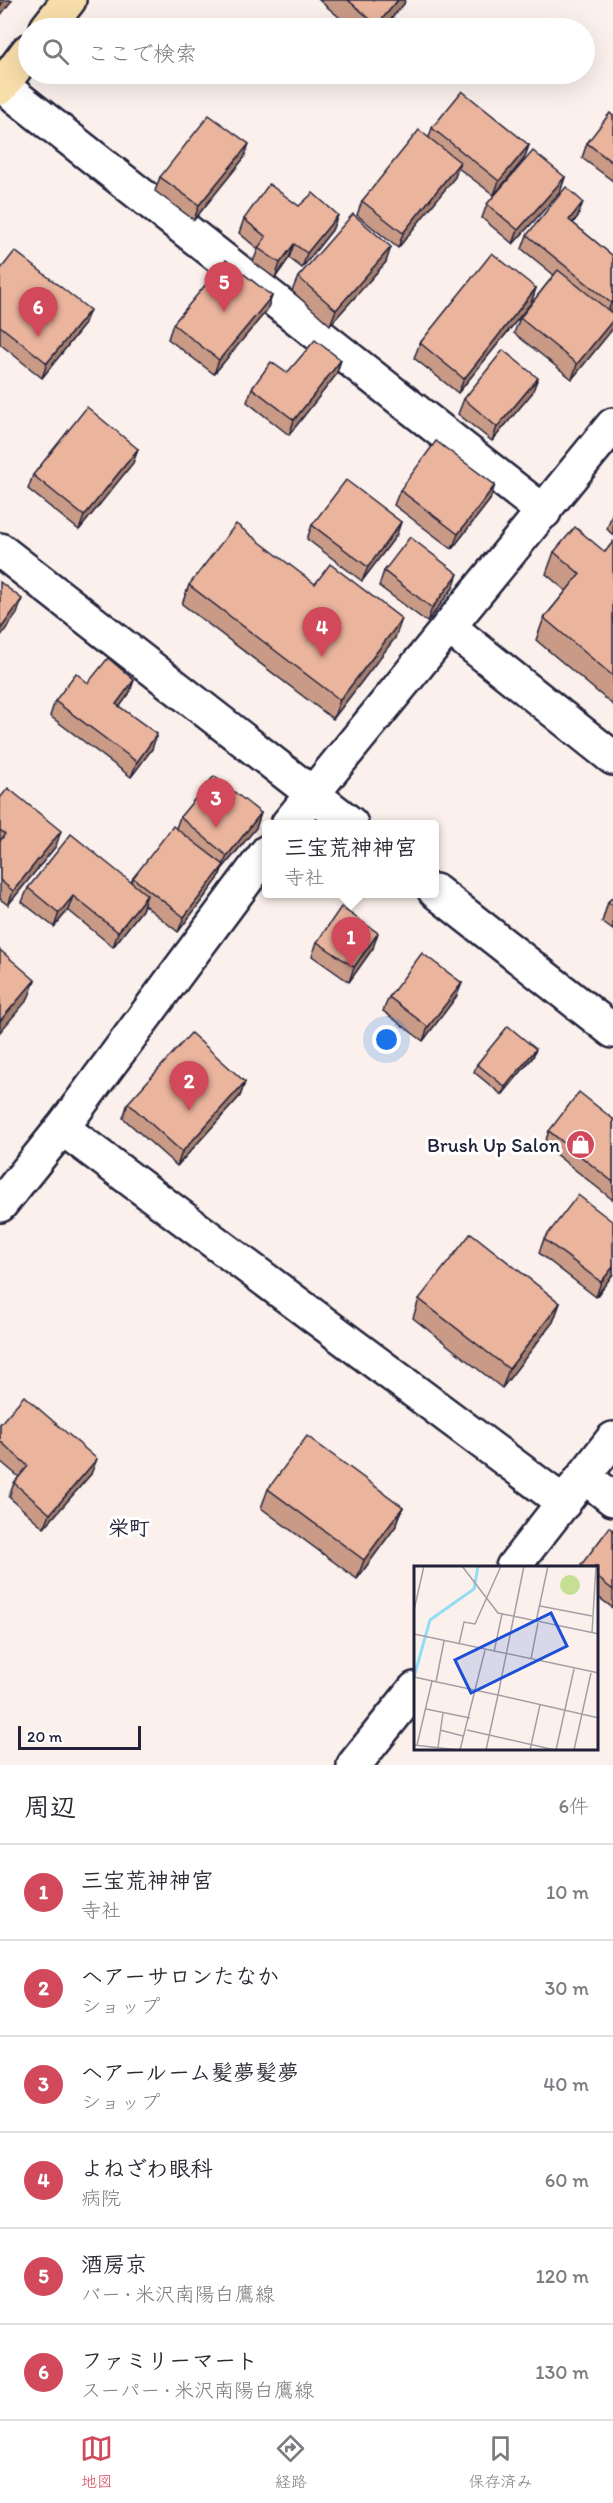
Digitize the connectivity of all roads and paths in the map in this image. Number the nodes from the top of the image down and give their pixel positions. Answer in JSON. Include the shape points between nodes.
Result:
{"nodes":[{"id":1,"x":69,"y":0,"type":"edge"},
{"id":2,"x":54,"y":18,"type":"edge"},
{"id":3,"x":18,"y":64,"type":"edge"},
{"id":4,"x":1,"y":86,"type":"edge"},
{"id":5,"x":613,"y":426,"type":"edge"},
{"id":6,"x":544,"y":512,"type":"junction"},
{"id":7,"x":0,"y":550,"type":"edge"},
{"id":8,"x":449,"y":627,"type":"junction"},
{"id":9,"x":613,"y":758,"type":"edge"},
{"id":10,"x":311,"y":793,"type":"junction"},
{"id":11,"x":292,"y":820,"type":"edge"},
{"id":12,"x":345,"y":820,"type":"edge"},
{"id":13,"x":262,"y":859,"type":"edge"},
{"id":14,"x":439,"y":894,"type":"edge"},
{"id":15,"x":613,"y":1031,"type":"edge"},
{"id":16,"x":62,"y":1128,"type":"junction"},
{"id":17,"x":0,"y":1205,"type":"edge"},
{"id":18,"x":613,"y":1439,"type":"edge"},
{"id":19,"x":584,"y":1476,"type":"junction"},
{"id":20,"x":613,"y":1499,"type":"edge"},
{"id":21,"x":564,"y":1503,"type":"junction"},
{"id":22,"x":514,"y":1566,"type":"edge"},
{"id":23,"x":414,"y":1690,"type":"edge"},
{"id":24,"x":354,"y":1765,"type":"edge"}],
"edges":[{"from":1,"to":2,"type":"main road"},
{"from":3,"to":4,"type":"main road"},
{"from":4,"to":6,"type":"street"},
{"from":5,"to":6,"type":"street"},
{"from":6,"to":8,"type":"street"},
{"from":7,"to":10,"type":"street"},
{"from":8,"to":9,"type":"street"},
{"from":8,"to":10,"type":"street"},
{"from":10,"to":11,"type":"street"},
{"from":10,"to":12,"type":"street"},
{"from":13,"to":16,"type":"street"},
{"from":14,"to":15,"type":"street"},
{"from":16,"to":17,"type":"street"},
{"from":16,"to":21,"type":"street"},
{"from":18,"to":19,"type":"street"},
{"from":19,"to":20,"type":"street"},
{"from":19,"to":21,"type":"street"},
{"from":21,"to":22,"type":"street"},
{"from":23,"to":24,"type":"street"}]}
